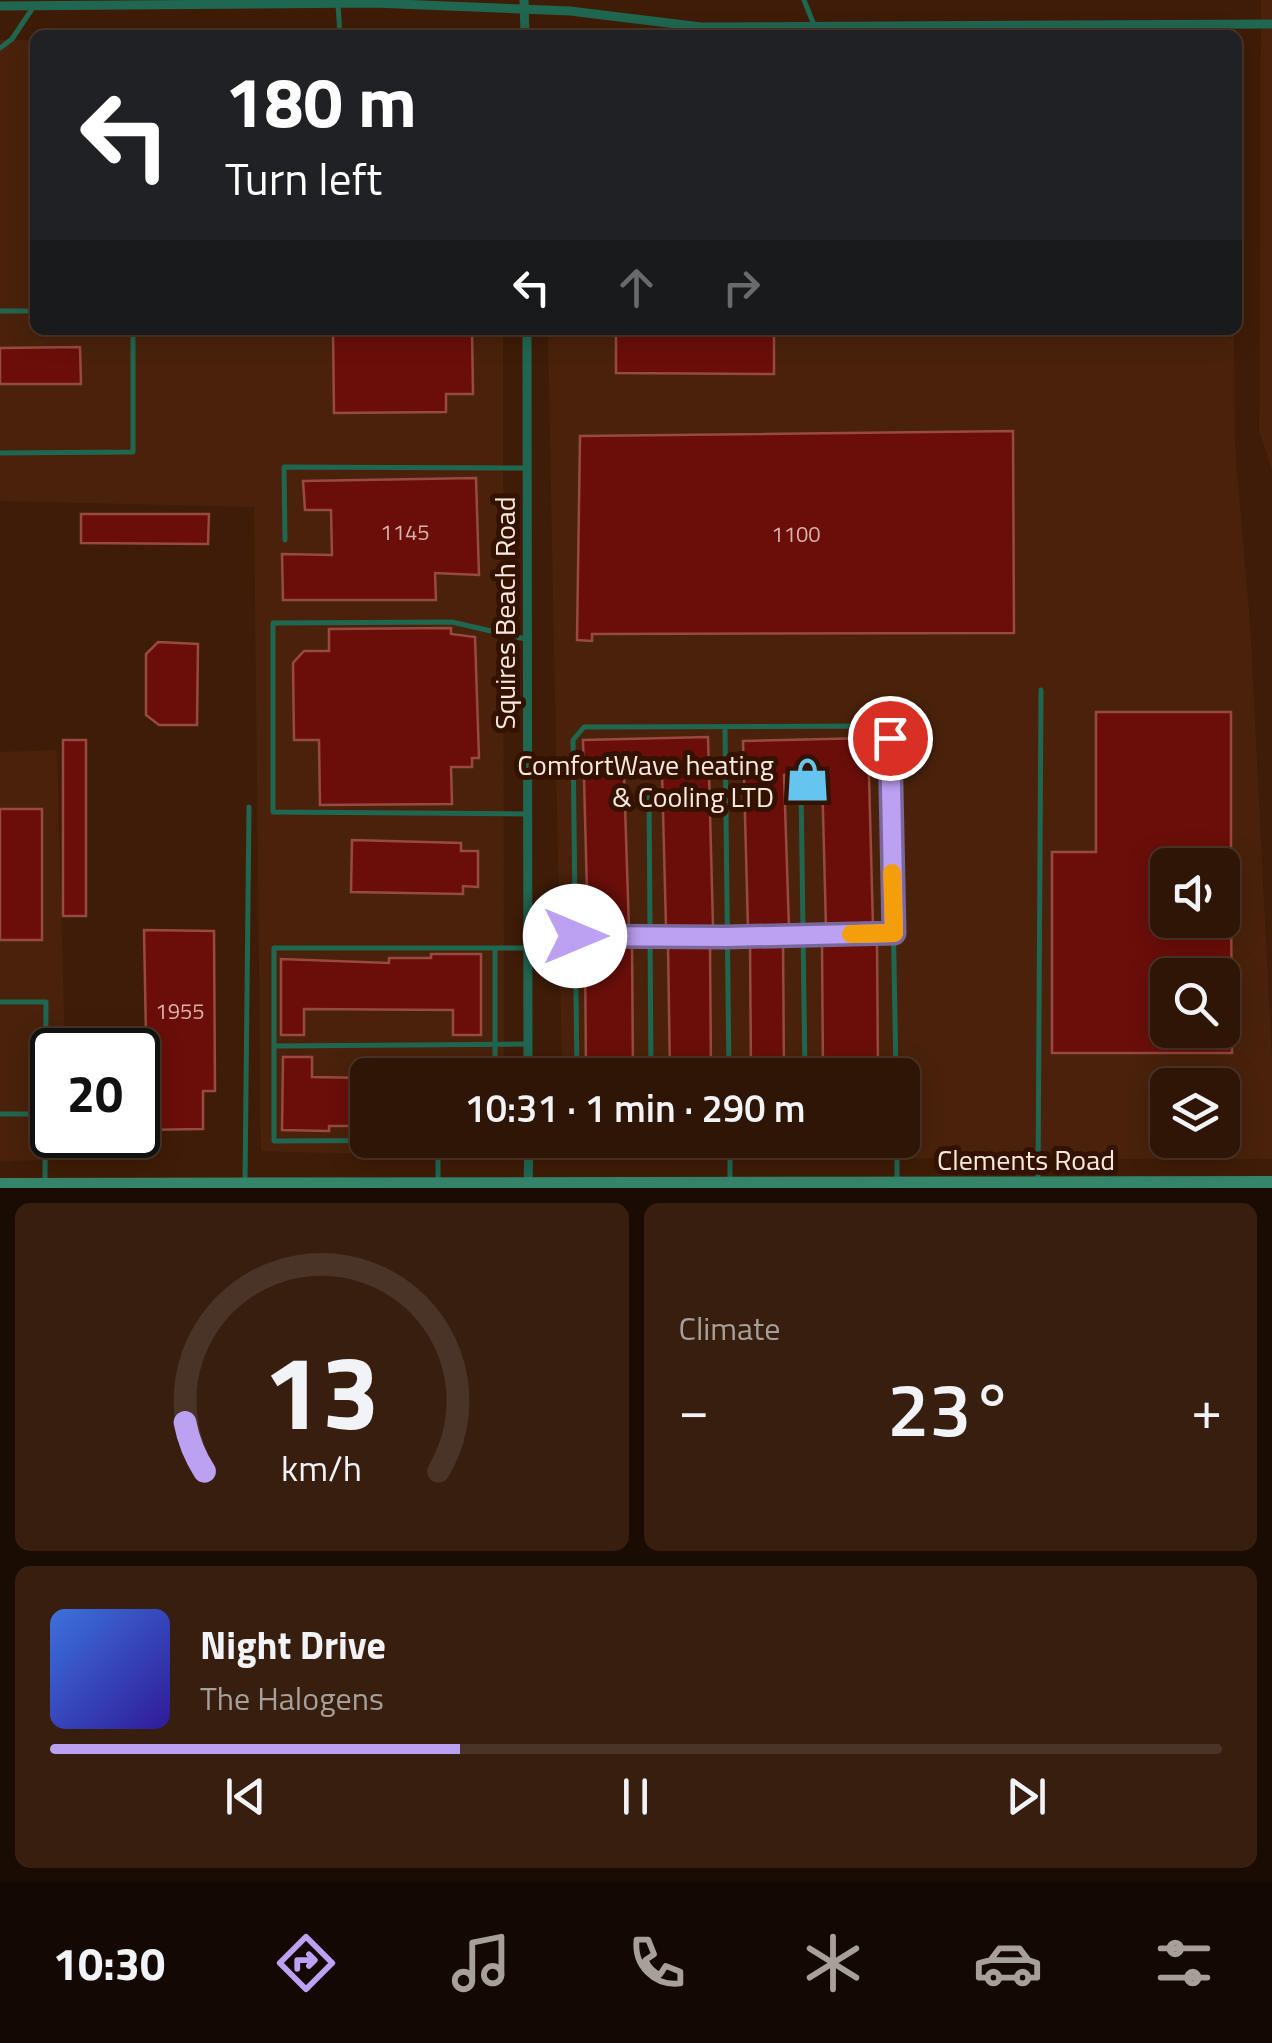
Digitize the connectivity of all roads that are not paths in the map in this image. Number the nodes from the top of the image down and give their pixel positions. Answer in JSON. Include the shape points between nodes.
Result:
{"nodes":[{"id":1,"x":804,"y":0,"type":"edge"},
{"id":2,"x":338,"y":4,"type":"junction"},
{"id":3,"x":525,"y":4,"type":"edge"},
{"id":4,"x":0,"y":6,"type":"edge"},
{"id":5,"x":34,"y":6,"type":"junction"},
{"id":6,"x":1272,"y":24,"type":"edge"},
{"id":7,"x":814,"y":25,"type":"junction"},
{"id":8,"x":340,"y":30,"type":"edge"},
{"id":9,"x":525,"y":30,"type":"edge"},
{"id":10,"x":0,"y":48,"type":"edge"},
{"id":11,"x":0,"y":311,"type":"edge"},
{"id":12,"x":30,"y":311,"type":"edge"},
{"id":13,"x":133,"y":335,"type":"edge"},
{"id":14,"x":526,"y":335,"type":"edge"},
{"id":15,"x":0,"y":453,"type":"edge"},
{"id":16,"x":527,"y":468,"type":"junction"},
{"id":17,"x":285,"y":540,"type":"dead end"},
{"id":18,"x":528,"y":640,"type":"junction"},
{"id":19,"x":1041,"y":690,"type":"dead end"},
{"id":20,"x":725,"y":727,"type":"junction"},
{"id":21,"x":801,"y":786,"type":"dead end"},
{"id":22,"x":649,"y":787,"type":"dead end"},
{"id":23,"x":248,"y":806,"type":"dead end"},
{"id":24,"x":527,"y":814,"type":"junction"},
{"id":25,"x":894,"y":933,"type":"junction"},
{"id":26,"x":804,"y":935,"type":"junction"},
{"id":27,"x":575,"y":936,"type":"junction"},
{"id":28,"x":650,"y":936,"type":"junction"},
{"id":29,"x":726,"y":937,"type":"junction"},
{"id":30,"x":528,"y":943,"type":"junction"},
{"id":31,"x":495,"y":948,"type":"junction"},
{"id":32,"x":0,"y":1002,"type":"edge"},
{"id":33,"x":46,"y":1028,"type":"edge"},
{"id":34,"x":496,"y":1044,"type":"junction"},
{"id":35,"x":528,"y":1044,"type":"junction"},
{"id":36,"x":274,"y":1046,"type":"junction"},
{"id":37,"x":496,"y":1058,"type":"edge"},
{"id":38,"x":528,"y":1058,"type":"edge"},
{"id":39,"x":577,"y":1058,"type":"edge"},
{"id":40,"x":651,"y":1058,"type":"edge"},
{"id":41,"x":729,"y":1058,"type":"edge"},
{"id":42,"x":804,"y":1058,"type":"edge"},
{"id":43,"x":896,"y":1058,"type":"edge"},
{"id":44,"x":0,"y":1114,"type":"edge"},
{"id":45,"x":30,"y":1114,"type":"edge"},
{"id":46,"x":350,"y":1140,"type":"edge"},
{"id":47,"x":45,"y":1158,"type":"edge"},
{"id":48,"x":438,"y":1158,"type":"edge"},
{"id":49,"x":528,"y":1158,"type":"edge"},
{"id":50,"x":730,"y":1158,"type":"edge"},
{"id":51,"x":896,"y":1158,"type":"edge"},
{"id":52,"x":1272,"y":1183,"type":"edge"},
{"id":53,"x":438,"y":1184,"type":"junction"},
{"id":54,"x":0,"y":1185,"type":"edge"},
{"id":55,"x":45,"y":1185,"type":"junction"},
{"id":56,"x":730,"y":1185,"type":"junction"},
{"id":57,"x":897,"y":1185,"type":"junction"},
{"id":58,"x":1038,"y":1185,"type":"junction"},
{"id":59,"x":245,"y":1186,"type":"edge"},
{"id":60,"x":454,"y":1186,"type":"edge"},
{"id":61,"x":528,"y":1186,"type":"edge"},
{"id":62,"x":792,"y":1186,"type":"edge"},
{"id":63,"x":925,"y":1186,"type":"edge"},
{"id":64,"x":962,"y":1186,"type":"edge"},
{"id":65,"x":1072,"y":1186,"type":"edge"},
{"id":66,"x":287,"y":1187,"type":"edge"},
{"id":67,"x":209,"y":1188,"type":"edge"}],
"edges":[{"from":1,"to":7,"type":"lane"},
{"from":2,"to":3,"type":"street"},
{"from":2,"to":5,"type":"street"},
{"from":2,"to":8,"type":"lane"},
{"from":3,"to":7,"type":"street","via":[[701,27]]},
{"from":3,"to":9,"type":"street"},
{"from":4,"to":5,"type":"street"},
{"from":5,"to":10,"type":"lane"},
{"from":6,"to":7,"type":"street"},
{"from":11,"to":12,"type":"lane"},
{"from":13,"to":15,"type":"lane","via":[[133,452]]},
{"from":14,"to":16,"type":"street","name":"Squires Beach Road"},
{"from":16,"to":17,"type":"lane","via":[[284,467]]},
{"from":16,"to":18,"type":"street","name":"Squires Beach Road"},
{"from":18,"to":24,"type":"street","name":"Squires Beach Road"},
{"from":18,"to":24,"type":"lane","via":[[452,622],[273,623],[274,812]]},
{"from":19,"to":58,"type":"lane"},
{"from":20,"to":25,"type":"lane","via":[[874,726],[890,738]]},
{"from":20,"to":27,"type":"lane","via":[[584,727],[572,740]]},
{"from":20,"to":29,"type":"lane"},
{"from":21,"to":26,"type":"lane"},
{"from":22,"to":28,"type":"lane"},
{"from":23,"to":59,"type":"lane"},
{"from":24,"to":30,"type":"street","name":"Squires Beach Road"},
{"from":25,"to":26,"type":"lane"},
{"from":25,"to":43,"type":"lane"},
{"from":26,"to":29,"type":"lane"},
{"from":26,"to":42,"type":"lane"},
{"from":27,"to":28,"type":"lane"},
{"from":27,"to":30,"type":"lane"},
{"from":27,"to":39,"type":"lane"},
{"from":28,"to":29,"type":"lane"},
{"from":28,"to":40,"type":"lane"},
{"from":29,"to":41,"type":"lane"},
{"from":30,"to":31,"type":"lane"},
{"from":30,"to":35,"type":"street","name":"Squires Beach Road"},
{"from":31,"to":34,"type":"lane"},
{"from":31,"to":36,"type":"lane","via":[[274,948]]},
{"from":32,"to":33,"type":"lane","via":[[46,1002]]},
{"from":34,"to":35,"type":"lane"},
{"from":34,"to":36,"type":"lane"},
{"from":34,"to":37,"type":"lane"},
{"from":35,"to":38,"type":"street","name":"Squires Beach Road"},
{"from":36,"to":46,"type":"lane","via":[[274,1140]]},
{"from":44,"to":45,"type":"lane"},
{"from":47,"to":55,"type":"lane"},
{"from":48,"to":53,"type":"lane"},
{"from":49,"to":61,"type":"street"},
{"from":50,"to":56,"type":"lane"},
{"from":51,"to":57,"type":"lane"},
{"from":52,"to":65,"type":"street","name":"Clements Road"},
{"from":53,"to":60,"type":"street","name":"Clements Road"},
{"from":53,"to":66,"type":"street","name":"Clements Road"},
{"from":54,"to":55,"type":"street","name":"Clements Road"},
{"from":55,"to":67,"type":"street","name":"Clements Road"},
{"from":56,"to":61,"type":"street","name":"Clements Road"},
{"from":56,"to":62,"type":"street","name":"Clements Road"},
{"from":57,"to":62,"type":"street","name":"Clements Road"},
{"from":57,"to":63,"type":"street","name":"Clements Road"},
{"from":58,"to":64,"type":"street","name":"Clements Road"},
{"from":58,"to":65,"type":"street","name":"Clements Road"},
{"from":59,"to":66,"type":"street","name":"Clements Road"},
{"from":59,"to":67,"type":"street","name":"Clements Road"},
{"from":60,"to":61,"type":"street","name":"Clements Road"},
{"from":63,"to":64,"type":"street","name":"Clements Road"}]}
